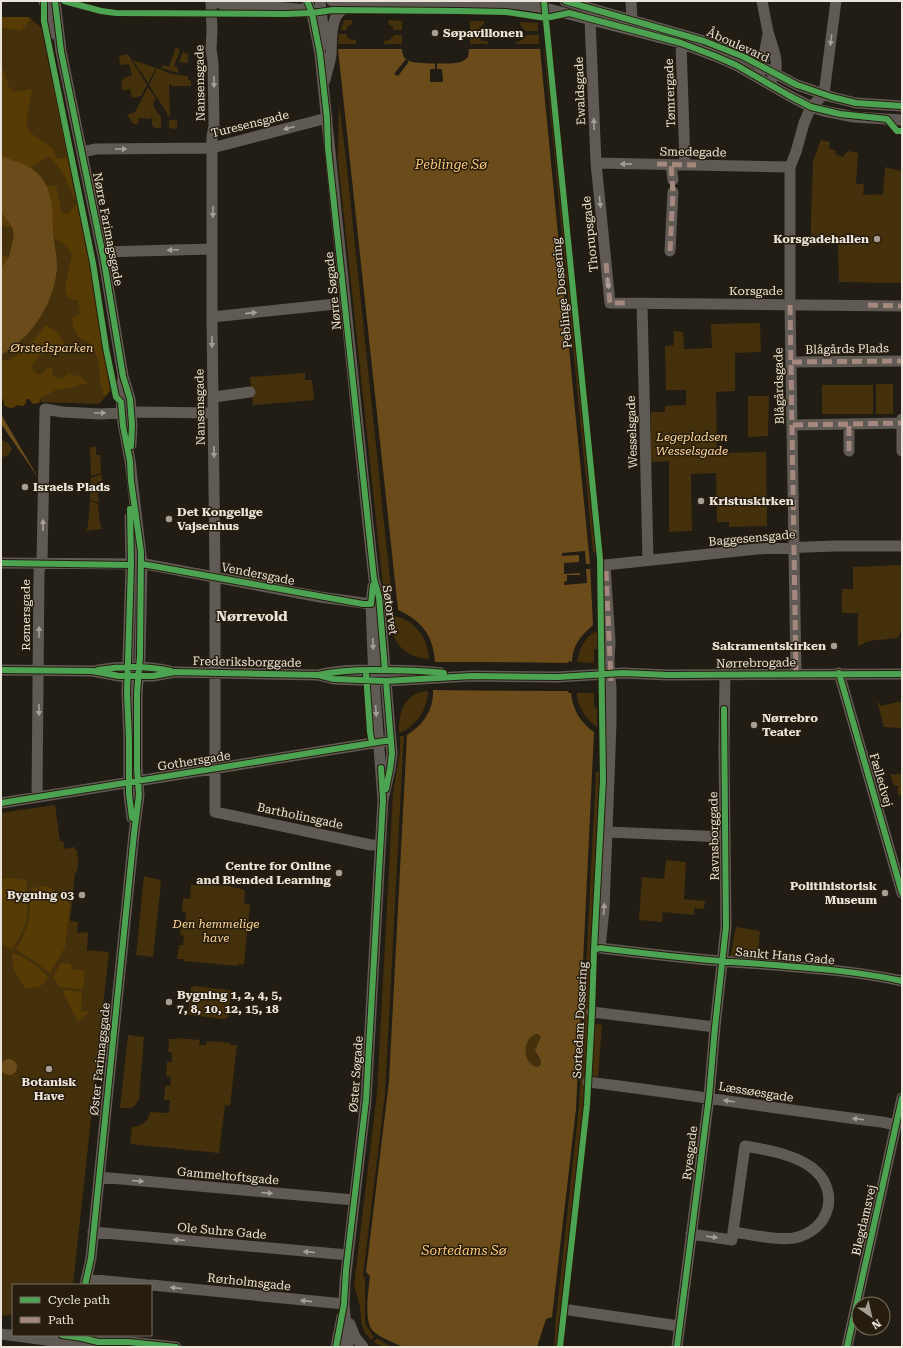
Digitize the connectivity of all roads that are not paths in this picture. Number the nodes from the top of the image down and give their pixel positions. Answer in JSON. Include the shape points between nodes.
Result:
{"nodes":[{"id":1,"x":44,"y":1,"type":"edge"},
{"id":2,"x":55,"y":1,"type":"edge"},
{"id":3,"x":211,"y":1,"type":"edge"},
{"id":4,"x":216,"y":1,"type":"edge"},
{"id":5,"x":308,"y":1,"type":"edge"},
{"id":6,"x":314,"y":1,"type":"edge"},
{"id":7,"x":320,"y":1,"type":"edge"},
{"id":8,"x":332,"y":1,"type":"edge"},
{"id":9,"x":426,"y":1,"type":"edge"},
{"id":10,"x":565,"y":1,"type":"edge"},
{"id":11,"x":631,"y":1,"type":"edge"},
{"id":12,"x":762,"y":1,"type":"edge"},
{"id":13,"x":836,"y":1,"type":"edge"},
{"id":14,"x":362,"y":3,"type":"junction"},
{"id":15,"x":410,"y":4,"type":"junction"},
{"id":16,"x":312,"y":13,"type":"junction"},
{"id":17,"x":590,"y":19,"type":"junction"},
{"id":18,"x":632,"y":20,"type":"junction"},
{"id":19,"x":768,"y":33,"type":"junction"},
{"id":20,"x":681,"y":43,"type":"junction"},
{"id":21,"x":61,"y":51,"type":"junction"},
{"id":22,"x":320,"y":54,"type":"junction"},
{"id":23,"x":762,"y":67,"type":"junction"},
{"id":24,"x":775,"y":74,"type":"junction"},
{"id":25,"x":758,"y":77,"type":"junction"},
{"id":26,"x":769,"y":84,"type":"junction"},
{"id":27,"x":323,"y":86,"type":"junction"},
{"id":28,"x":824,"y":94,"type":"junction"},
{"id":29,"x":813,"y":105,"type":"junction"},
{"id":30,"x":902,"y":106,"type":"edge"},
{"id":31,"x":327,"y":118,"type":"junction"},
{"id":32,"x":902,"y":120,"type":"edge"},
{"id":33,"x":212,"y":148,"type":"junction"},
{"id":34,"x":82,"y":152,"type":"junction"},
{"id":35,"x":596,"y":163,"type":"junction"},
{"id":36,"x":671,"y":165,"type":"junction"},
{"id":37,"x":685,"y":165,"type":"junction"},
{"id":38,"x":790,"y":167,"type":"junction"},
{"id":39,"x":673,"y":180,"type":"dead end"},
{"id":40,"x":673,"y":192,"type":"dead end"},
{"id":41,"x":212,"y":249,"type":"junction"},
{"id":42,"x":670,"y":251,"type":"dead end"},
{"id":43,"x":102,"y":252,"type":"junction"},
{"id":44,"x":345,"y":303,"type":"junction"},
{"id":45,"x":610,"y":303,"type":"joint"},
{"id":46,"x":642,"y":304,"type":"junction"},
{"id":47,"x":790,"y":305,"type":"junction"},
{"id":48,"x":902,"y":306,"type":"edge"},
{"id":49,"x":212,"y":317,"type":"junction"},
{"id":50,"x":902,"y":361,"type":"edge"},
{"id":51,"x":792,"y":362,"type":"junction"},
{"id":52,"x":250,"y":392,"type":"dead end"},
{"id":53,"x":214,"y":397,"type":"junction"},
{"id":54,"x":126,"y":412,"type":"junction"},
{"id":55,"x":213,"y":413,"type":"junction"},
{"id":56,"x":902,"y":419,"type":"edge"},
{"id":57,"x":849,"y":424,"type":"junction"},
{"id":58,"x":902,"y":424,"type":"edge"},
{"id":59,"x":792,"y":425,"type":"junction"},
{"id":60,"x":902,"y":429,"type":"edge"},
{"id":61,"x":902,"y":450,"type":"edge"},
{"id":62,"x":848,"y":451,"type":"dead end"},
{"id":63,"x":902,"y":546,"type":"edge"},
{"id":64,"x":793,"y":547,"type":"junction"},
{"id":65,"x":648,"y":560,"type":"junction"},
{"id":66,"x":1,"y":563,"type":"edge"},
{"id":67,"x":42,"y":564,"type":"junction"},
{"id":68,"x":137,"y":565,"type":"junction"},
{"id":69,"x":215,"y":577,"type":"junction"},
{"id":70,"x":374,"y":579,"type":"junction"},
{"id":71,"x":371,"y":604,"type":"junction"},
{"id":72,"x":1,"y":670,"type":"edge"},
{"id":73,"x":39,"y":671,"type":"junction"},
{"id":74,"x":134,"y":672,"type":"junction"},
{"id":75,"x":216,"y":673,"type":"junction"},
{"id":76,"x":839,"y":673,"type":"junction"},
{"id":77,"x":725,"y":674,"type":"junction"},
{"id":78,"x":796,"y":674,"type":"junction"},
{"id":79,"x":902,"y":674,"type":"edge"},
{"id":80,"x":380,"y":675,"type":"junction"},
{"id":81,"x":472,"y":676,"type":"joint"},
{"id":82,"x":610,"y":677,"type":"junction"},
{"id":83,"x":391,"y":740,"type":"junction"},
{"id":84,"x":379,"y":742,"type":"junction"},
{"id":85,"x":216,"y":768,"type":"junction"},
{"id":86,"x":134,"y":782,"type":"junction"},
{"id":87,"x":37,"y":797,"type":"junction"},
{"id":88,"x":383,"y":800,"type":"junction"},
{"id":89,"x":1,"y":803,"type":"edge"},
{"id":90,"x":215,"y":812,"type":"joint"},
{"id":91,"x":607,"y":832,"type":"junction"},
{"id":92,"x":725,"y":837,"type":"junction"},
{"id":93,"x":380,"y":845,"type":"junction"},
{"id":94,"x":902,"y":893,"type":"edge"},
{"id":95,"x":600,"y":948,"type":"joint"},
{"id":96,"x":723,"y":962,"type":"junction"},
{"id":97,"x":902,"y":981,"type":"edge"},
{"id":98,"x":592,"y":1012,"type":"dead end"},
{"id":99,"x":715,"y":1027,"type":"junction"},
{"id":100,"x":588,"y":1082,"type":"dead end"},
{"id":101,"x":709,"y":1097,"type":"junction"},
{"id":102,"x":902,"y":1098,"type":"edge"},
{"id":103,"x":896,"y":1125,"type":"junction"},
{"id":104,"x":99,"y":1178,"type":"junction"},
{"id":105,"x":354,"y":1200,"type":"junction"},
{"id":106,"x":93,"y":1232,"type":"junction"},
{"id":107,"x":691,"y":1234,"type":"junction"},
{"id":108,"x":733,"y":1236,"type":"junction"},
{"id":109,"x":348,"y":1255,"type":"junction"},
{"id":110,"x":89,"y":1283,"type":"edge"},
{"id":111,"x":118,"y":1284,"type":"edge"},
{"id":112,"x":152,"y":1285,"type":"edge"},
{"id":113,"x":344,"y":1304,"type":"junction"},
{"id":114,"x":569,"y":1310,"type":"dead end"},
{"id":115,"x":679,"y":1326,"type":"junction"},
{"id":116,"x":1,"y":1327,"type":"edge"},
{"id":117,"x":12,"y":1328,"type":"edge"},
{"id":118,"x":1,"y":1334,"type":"edge"},
{"id":119,"x":12,"y":1335,"type":"edge"},
{"id":120,"x":26,"y":1336,"type":"edge"},
{"id":121,"x":66,"y":1336,"type":"edge"},
{"id":122,"x":89,"y":1341,"type":"edge"},
{"id":123,"x":36,"y":1347,"type":"edge"},
{"id":124,"x":176,"y":1347,"type":"edge"},
{"id":125,"x":336,"y":1347,"type":"edge"},
{"id":126,"x":348,"y":1347,"type":"edge"},
{"id":127,"x":363,"y":1347,"type":"edge"},
{"id":128,"x":677,"y":1347,"type":"edge"},
{"id":129,"x":847,"y":1347,"type":"edge"}],
"edges":[{"from":1,"to":21,"type":"street","name":"Nørre Farimagsgade"},
{"from":2,"to":21,"type":"street","name":"Nørre Farimagsgade"},
{"from":3,"to":33,"type":"street","name":"Nansensgade","one_way":true,"via":[[214,126]]},
{"from":4,"to":16,"type":"street","via":[[224,5],[286,8],[308,10]]},
{"from":5,"to":16,"type":"street","name":"Nørre Søgade"},
{"from":6,"to":16,"type":"street"},
{"from":7,"to":22,"type":"street","name":"Nørre Søgade","via":[[323,27]]},
{"from":8,"to":14,"type":"street"},
{"from":9,"to":15,"type":"street"},
{"from":10,"to":18,"type":"street","name":"Åboulevard"},
{"from":11,"to":18,"type":"street"},
{"from":12,"to":19,"type":"street"},
{"from":13,"to":28,"type":"street","one_way":true},
{"from":14,"to":15,"type":"street"},
{"from":14,"to":27,"type":"street","via":[[346,6],[336,16],[331,56]]},
{"from":15,"to":17,"type":"street","name":"Åboulevard","via":[[527,5]]},
{"from":16,"to":22,"type":"street","name":"Nørre Søgade"},
{"from":17,"to":20,"type":"street","name":"Åboulevard"},
{"from":35,"to":17,"type":"street","name":"Ewaldsgade","one_way":true},
{"from":18,"to":23,"type":"street","name":"Åboulevard","via":[[704,41]]},
{"from":19,"to":23,"type":"street"},
{"from":19,"to":24,"type":"street","via":[[775,57]]},
{"from":20,"to":25,"type":"street","name":"Åboulevard"},
{"from":20,"to":37,"type":"street","name":"Tømrergade"},
{"from":21,"to":34,"type":"street","name":"Nørre Farimagsgade"},
{"from":22,"to":27,"type":"street","name":"Nørre Søgade"},
{"from":23,"to":24,"type":"street","name":"Åboulevard"},
{"from":23,"to":25,"type":"street"},
{"from":24,"to":26,"type":"street"},
{"from":24,"to":28,"type":"street","name":"Åboulevard","via":[[797,86]]},
{"from":25,"to":26,"type":"street","name":"Åboulevard"},
{"from":26,"to":29,"type":"street","name":"Åboulevard"},
{"from":27,"to":31,"type":"street","name":"Nørre Søgade"},
{"from":28,"to":29,"type":"street"},
{"from":28,"to":30,"type":"street","name":"Åboulevard","via":[[856,103]]},
{"from":29,"to":32,"type":"street","name":"Åboulevard","via":[[832,113],[854,117]]},
{"from":29,"to":38,"type":"street","name":"Blågårdsgade","via":[[804,123]]},
{"from":31,"to":33,"type":"street","name":"Turesensgade","one_way":true},
{"from":31,"to":44,"type":"street","name":"Nørre Søgade"},
{"from":34,"to":33,"type":"street","name":"Turesensgade","one_way":true,"via":[[96,149]]},
{"from":33,"to":41,"type":"street","name":"Nansensgade","one_way":true},
{"from":34,"to":43,"type":"street","name":"Nørre Farimagsgade"},
{"from":36,"to":35,"type":"street","name":"Smedegade","one_way":true},
{"from":35,"to":45,"type":"street","name":"Thorupsgade","one_way":true},
{"from":36,"to":37,"type":"street","name":"Smedegade"},
{"from":36,"to":39,"type":"street"},
{"from":37,"to":38,"type":"street","name":"Smedegade"},
{"from":38,"to":47,"type":"street","name":"Blågårdsgade"},
{"from":40,"to":42,"type":"street"},
{"from":41,"to":43,"type":"street","one_way":true},
{"from":41,"to":49,"type":"street","name":"Nansensgade"},
{"from":43,"to":54,"type":"street","name":"Nørre Farimagsgade","via":[[123,376],[121,400]]},
{"from":49,"to":44,"type":"street","one_way":true},
{"from":44,"to":70,"type":"street","name":"Nørre Søgade"},
{"from":45,"to":46,"type":"street","name":"Korsgade"},
{"from":46,"to":47,"type":"street","name":"Korsgade"},
{"from":46,"to":65,"type":"street","name":"Wesselsgade"},
{"from":47,"to":48,"type":"street","name":"Korsgade"},
{"from":47,"to":51,"type":"street","name":"Blågårdsgade"},
{"from":49,"to":53,"type":"street","name":"Nansensgade","one_way":true},
{"from":50,"to":51,"type":"street","name":"Blågårds Plads"},
{"from":51,"to":59,"type":"street","name":"Blågårdsgade"},
{"from":52,"to":53,"type":"street"},
{"from":53,"to":55,"type":"street","name":"Nansensgade"},
{"from":54,"to":55,"type":"street"},
{"from":67,"to":54,"type":"street","name":"Rømersgade","one_way":true,"via":[[45,409],[100,414]]},
{"from":54,"to":68,"type":"street","name":"Nørre Farimagsgade","via":[[123,426],[130,461],[130,509]]},
{"from":55,"to":69,"type":"street","name":"Nansensgade","one_way":true},
{"from":56,"to":58,"type":"street"},
{"from":57,"to":58,"type":"street"},
{"from":57,"to":59,"type":"street"},
{"from":57,"to":62,"type":"street"},
{"from":58,"to":60,"type":"street"},
{"from":59,"to":64,"type":"street","name":"Blågårdsgade"},
{"from":60,"to":61,"type":"street"},
{"from":63,"to":64,"type":"street","name":"Baggesensgade"},
{"from":64,"to":65,"type":"street","name":"Baggesensgade"},
{"from":64,"to":78,"type":"street","name":"Blågårdsgade"},
{"from":65,"to":82,"type":"street","name":"Baggesensgade","via":[[605,565]]},
{"from":66,"to":67,"type":"street","name":"Vendersgade"},
{"from":67,"to":68,"type":"street","name":"Vendersgade"},
{"from":73,"to":67,"type":"street","name":"Rømersgade","one_way":true},
{"from":68,"to":69,"type":"street","name":"Vendersgade"},
{"from":68,"to":74,"type":"street","name":"Nørre Farimagsgade"},
{"from":69,"to":71,"type":"street","name":"Vendersgade"},
{"from":69,"to":75,"type":"street","name":"Nansensgade"},
{"from":70,"to":71,"type":"street","name":"Søtorvet"},
{"from":70,"to":80,"type":"street","name":"Søtorvet","via":[[379,597]]},
{"from":71,"to":80,"type":"street","name":"Søtorvet","one_way":true},
{"from":72,"to":73,"type":"street","name":"Frederiksborggade"},
{"from":73,"to":74,"type":"street","name":"Frederiksborggade","via":[[92,672],[113,667]]},
{"from":73,"to":87,"type":"street","name":"Rømersgade","one_way":true},
{"from":74,"to":75,"type":"street","name":"Frederiksborggade","via":[[153,676],[175,672]]},
{"from":74,"to":86,"type":"street","name":"Nørre Farimagsgade","via":[[137,761]]},
{"from":75,"to":80,"type":"street","name":"Frederiksborggade","via":[[318,674],[334,679]]},
{"from":75,"to":85,"type":"street","name":"Nansensgade"},
{"from":76,"to":78,"type":"street","name":"Nørrebrogade"},
{"from":76,"to":79,"type":"street","name":"Nørrebrogade"},
{"from":76,"to":94,"type":"street","name":"Fælledvej"},
{"from":77,"to":78,"type":"street","name":"Nørrebrogade"},
{"from":77,"to":82,"type":"street","name":"Nørrebrogade"},
{"from":77,"to":92,"type":"street","name":"Ravnsborggade"},
{"from":80,"to":81,"type":"street","name":"Frederiksborggade","via":[[414,670]]},
{"from":80,"to":83,"type":"street","name":"Søtorvet"},
{"from":80,"to":84,"type":"street","name":"Søtorvet","one_way":true},
{"from":81,"to":82,"type":"street","name":"Nørrebrogade","via":[[558,677],[582,681]]},
{"from":82,"to":91,"type":"street","name":"Sortedam Dossering"},
{"from":83,"to":84,"type":"street","name":"Gothersgade"},
{"from":83,"to":88,"type":"street","name":"Søtorvet","via":[[390,769]]},
{"from":84,"to":85,"type":"street","name":"Gothersgade"},
{"from":84,"to":88,"type":"street","name":"Søtorvet"},
{"from":85,"to":86,"type":"street","name":"Gothersgade"},
{"from":85,"to":90,"type":"street","name":"Nansensgade"},
{"from":86,"to":87,"type":"street","name":"Gothersgade"},
{"from":86,"to":104,"type":"street","name":"Øster Farimagsgade","via":[[139,795]]},
{"from":87,"to":89,"type":"street","name":"Gothersgade"},
{"from":88,"to":93,"type":"street","name":"Øster Søgade"},
{"from":90,"to":93,"type":"street","name":"Bartholinsgade"},
{"from":91,"to":92,"type":"street"},
{"from":95,"to":91,"type":"street","name":"Sortedam Dossering","one_way":true},
{"from":92,"to":96,"type":"street","name":"Ravnsborggade","via":[[726,927]]},
{"from":93,"to":105,"type":"street","name":"Øster Søgade","via":[[366,1100]]},
{"from":95,"to":96,"type":"street","name":"Sankt Hans Gade"},
{"from":96,"to":97,"type":"street","name":"Sankt Hans Gade","via":[[883,976]]},
{"from":96,"to":99,"type":"street","name":"Ryesgade"},
{"from":98,"to":99,"type":"street"},
{"from":99,"to":101,"type":"street","name":"Ryesgade"},
{"from":100,"to":101,"type":"street","name":"Læssøesgade"},
{"from":103,"to":101,"type":"street","name":"Læssøesgade","one_way":true},
{"from":101,"to":107,"type":"street","name":"Ryesgade"},
{"from":102,"to":103,"type":"street","name":"Blegdamsvej"},
{"from":103,"to":129,"type":"street","name":"Blegdamsvej"},
{"from":104,"to":105,"type":"street","name":"Gammeltoftsgade","one_way":true},
{"from":104,"to":106,"type":"street","name":"Øster Farimagsgade"},
{"from":105,"to":109,"type":"street","name":"Øster Søgade"},
{"from":109,"to":106,"type":"street","name":"Ole Suhrs Gade","one_way":true},
{"from":106,"to":110,"type":"street","name":"Øster Farimagsgade"},
{"from":107,"to":108,"type":"street","one_way":true},
{"from":107,"to":115,"type":"street","name":"Ryesgade"},
{"from":108,"to":108,"type":"street","via":[[745,1146],[771,1150],[805,1163],[824,1181],[830,1198],[829,1207],[821,1222],[808,1233],[786,1239]]},
{"from":109,"to":113,"type":"street","name":"Øster Søgade"},
{"from":110,"to":111,"type":"street"},
{"from":113,"to":112,"type":"street","name":"Rørholmsgade","one_way":true},
{"from":113,"to":125,"type":"street","name":"Øster Søgade"},
{"from":113,"to":126,"type":"street","name":"Øster Søgade"},
{"from":113,"to":127,"type":"street","via":[[353,1331]]},
{"from":114,"to":115,"type":"street"},
{"from":115,"to":128,"type":"street","name":"Ryesgade"},
{"from":116,"to":117,"type":"street"},
{"from":118,"to":119,"type":"street"},
{"from":118,"to":123,"type":"street"},
{"from":120,"to":122,"type":"street"},
{"from":121,"to":122,"type":"street"},
{"from":122,"to":124,"type":"street"}]}
